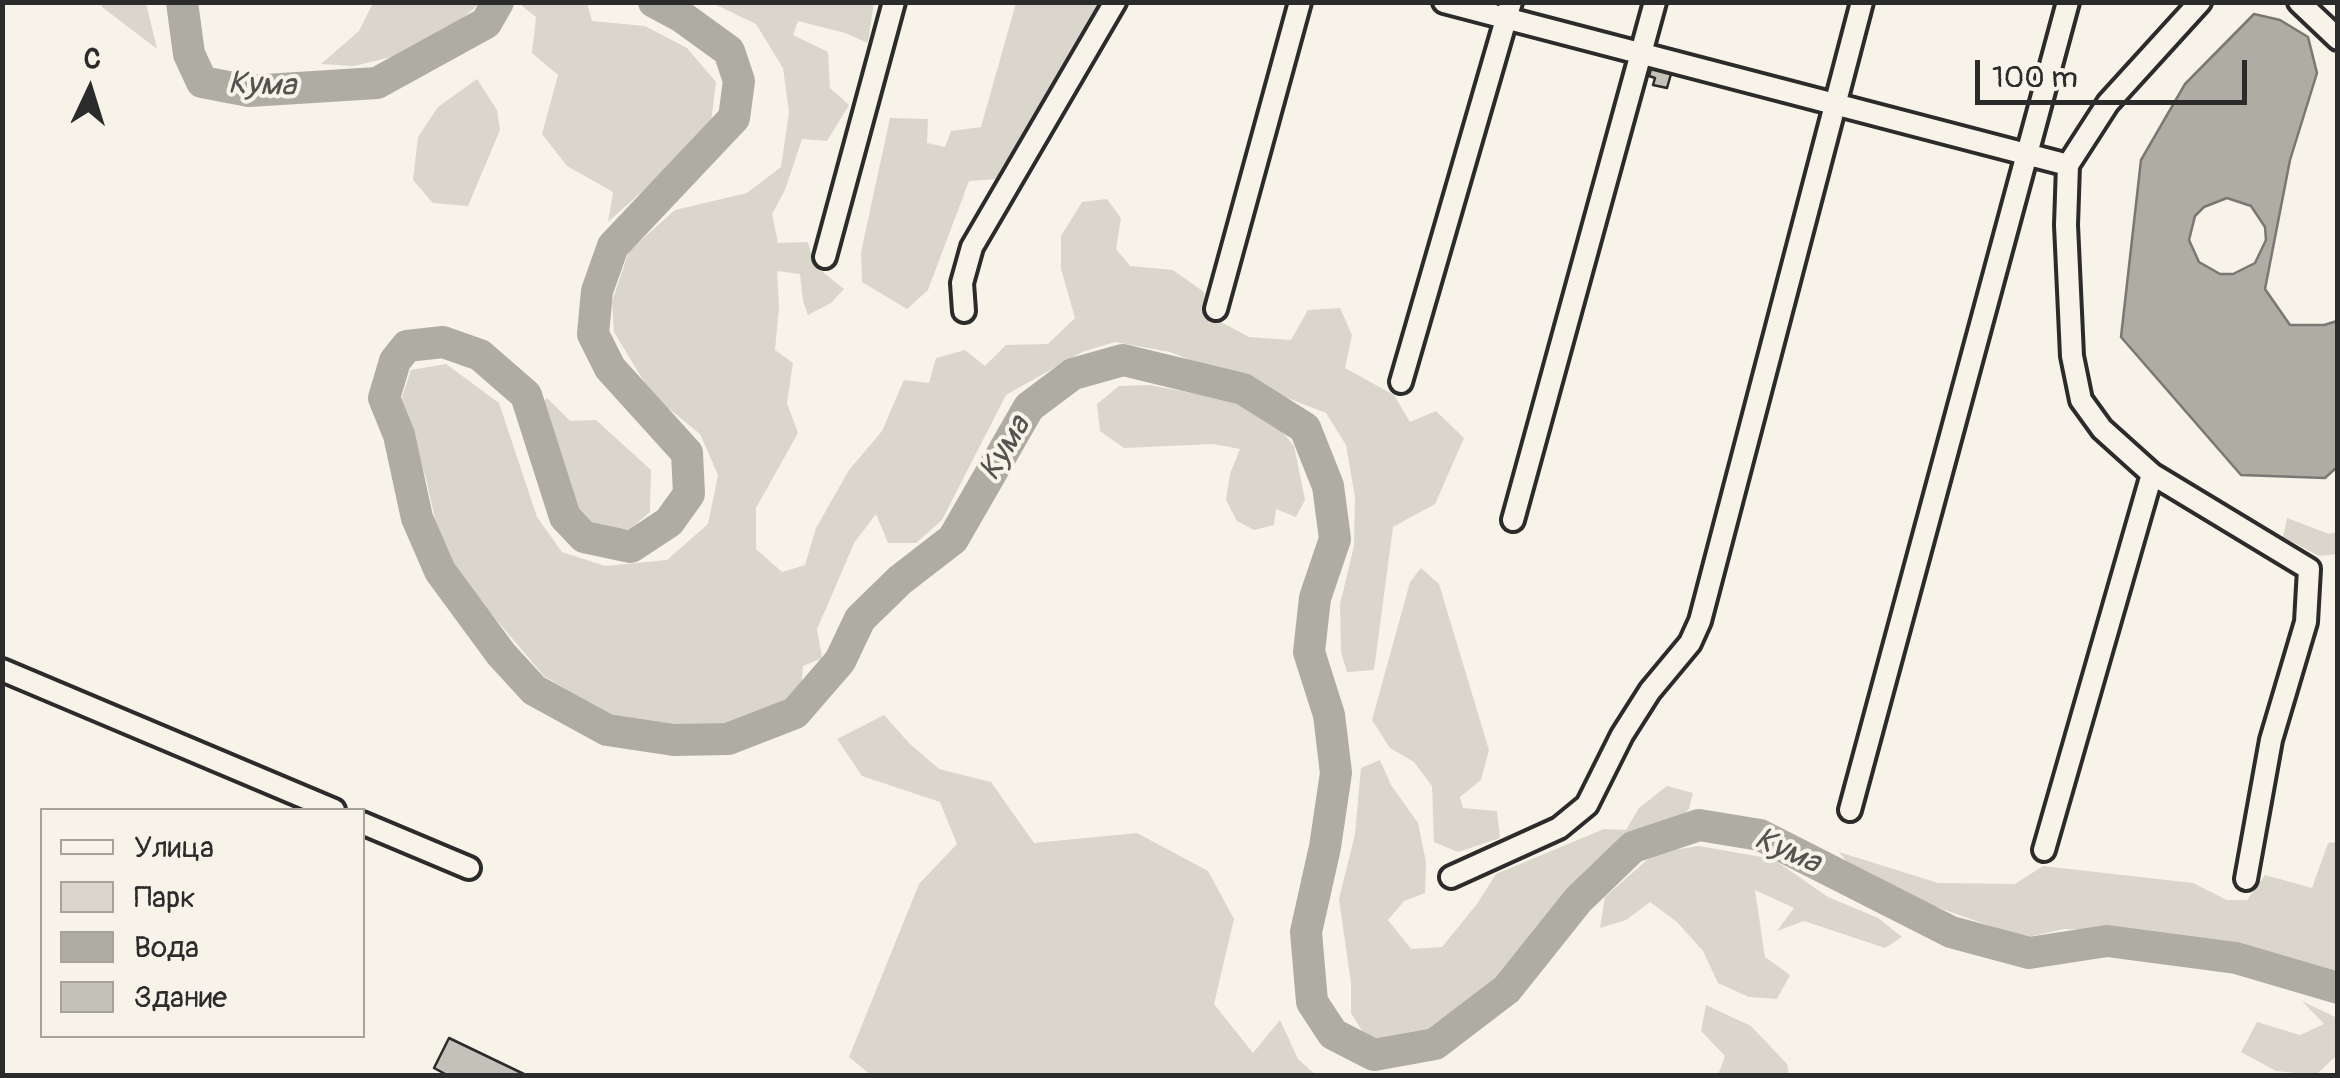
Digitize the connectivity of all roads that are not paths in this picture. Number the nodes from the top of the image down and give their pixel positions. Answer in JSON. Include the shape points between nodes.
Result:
{"nodes":[{"id":1,"x":894,"y":2,"type":"edge"},
{"id":2,"x":1116,"y":2,"type":"edge"},
{"id":3,"x":1300,"y":2,"type":"edge"},
{"id":4,"x":1444,"y":2,"type":"edge"},
{"id":5,"x":1655,"y":2,"type":"edge"},
{"id":6,"x":1862,"y":2,"type":"edge"},
{"id":7,"x":2068,"y":2,"type":"edge"},
{"id":8,"x":2200,"y":2,"type":"edge"},
{"id":9,"x":2299,"y":2,"type":"edge"},
{"id":10,"x":1509,"y":11,"type":"edge"},
{"id":11,"x":2338,"y":38,"type":"edge"},
{"id":12,"x":1641,"y":54,"type":"junction"},
{"id":13,"x":1836,"y":104,"type":"junction"},
{"id":14,"x":2028,"y":156,"type":"junction"},
{"id":15,"x":2068,"y":164,"type":"junction"},
{"id":16,"x":825,"y":258,"type":"dead end"},
{"id":17,"x":1216,"y":309,"type":"dead end"},
{"id":18,"x":964,"y":311,"type":"dead end"},
{"id":19,"x":1401,"y":382,"type":"dead end"},
{"id":20,"x":2152,"y":474,"type":"junction"},
{"id":21,"x":1514,"y":520,"type":"dead end"},
{"id":22,"x":2,"y":670,"type":"edge"},
{"id":23,"x":329,"y":808,"type":"edge"},
{"id":24,"x":1850,"y":810,"type":"dead end"},
{"id":25,"x":365,"y":823,"type":"edge"},
{"id":26,"x":2044,"y":850,"type":"dead end"},
{"id":27,"x":469,"y":868,"type":"dead end"},
{"id":28,"x":1451,"y":877,"type":"dead end"},
{"id":29,"x":2246,"y":879,"type":"dead end"}],
"edges":[{"from":1,"to":16,"type":"street"},
{"from":2,"to":18,"type":"street","via":[[972,247],[962,282]]},
{"from":3,"to":17,"type":"street"},
{"from":4,"to":10,"type":"street"},
{"from":5,"to":12,"type":"street"},
{"from":6,"to":13,"type":"street"},
{"from":7,"to":14,"type":"street"},
{"from":8,"to":15,"type":"street","via":[[2108,103]]},
{"from":9,"to":11,"type":"street"},
{"from":10,"to":12,"type":"street"},
{"from":10,"to":19,"type":"street"},
{"from":12,"to":13,"type":"street"},
{"from":12,"to":21,"type":"street"},
{"from":13,"to":14,"type":"street"},
{"from":13,"to":28,"type":"street","via":[[1690,643],[1650,691],[1587,806],[1559,828]]},
{"from":14,"to":15,"type":"street"},
{"from":14,"to":24,"type":"street"},
{"from":15,"to":20,"type":"street","via":[[2072,356],[2081,400]]},
{"from":20,"to":26,"type":"street"},
{"from":20,"to":29,"type":"street","via":[[2309,569],[2306,622],[2271,740]]},
{"from":22,"to":23,"type":"street"},
{"from":25,"to":27,"type":"street"}]}
